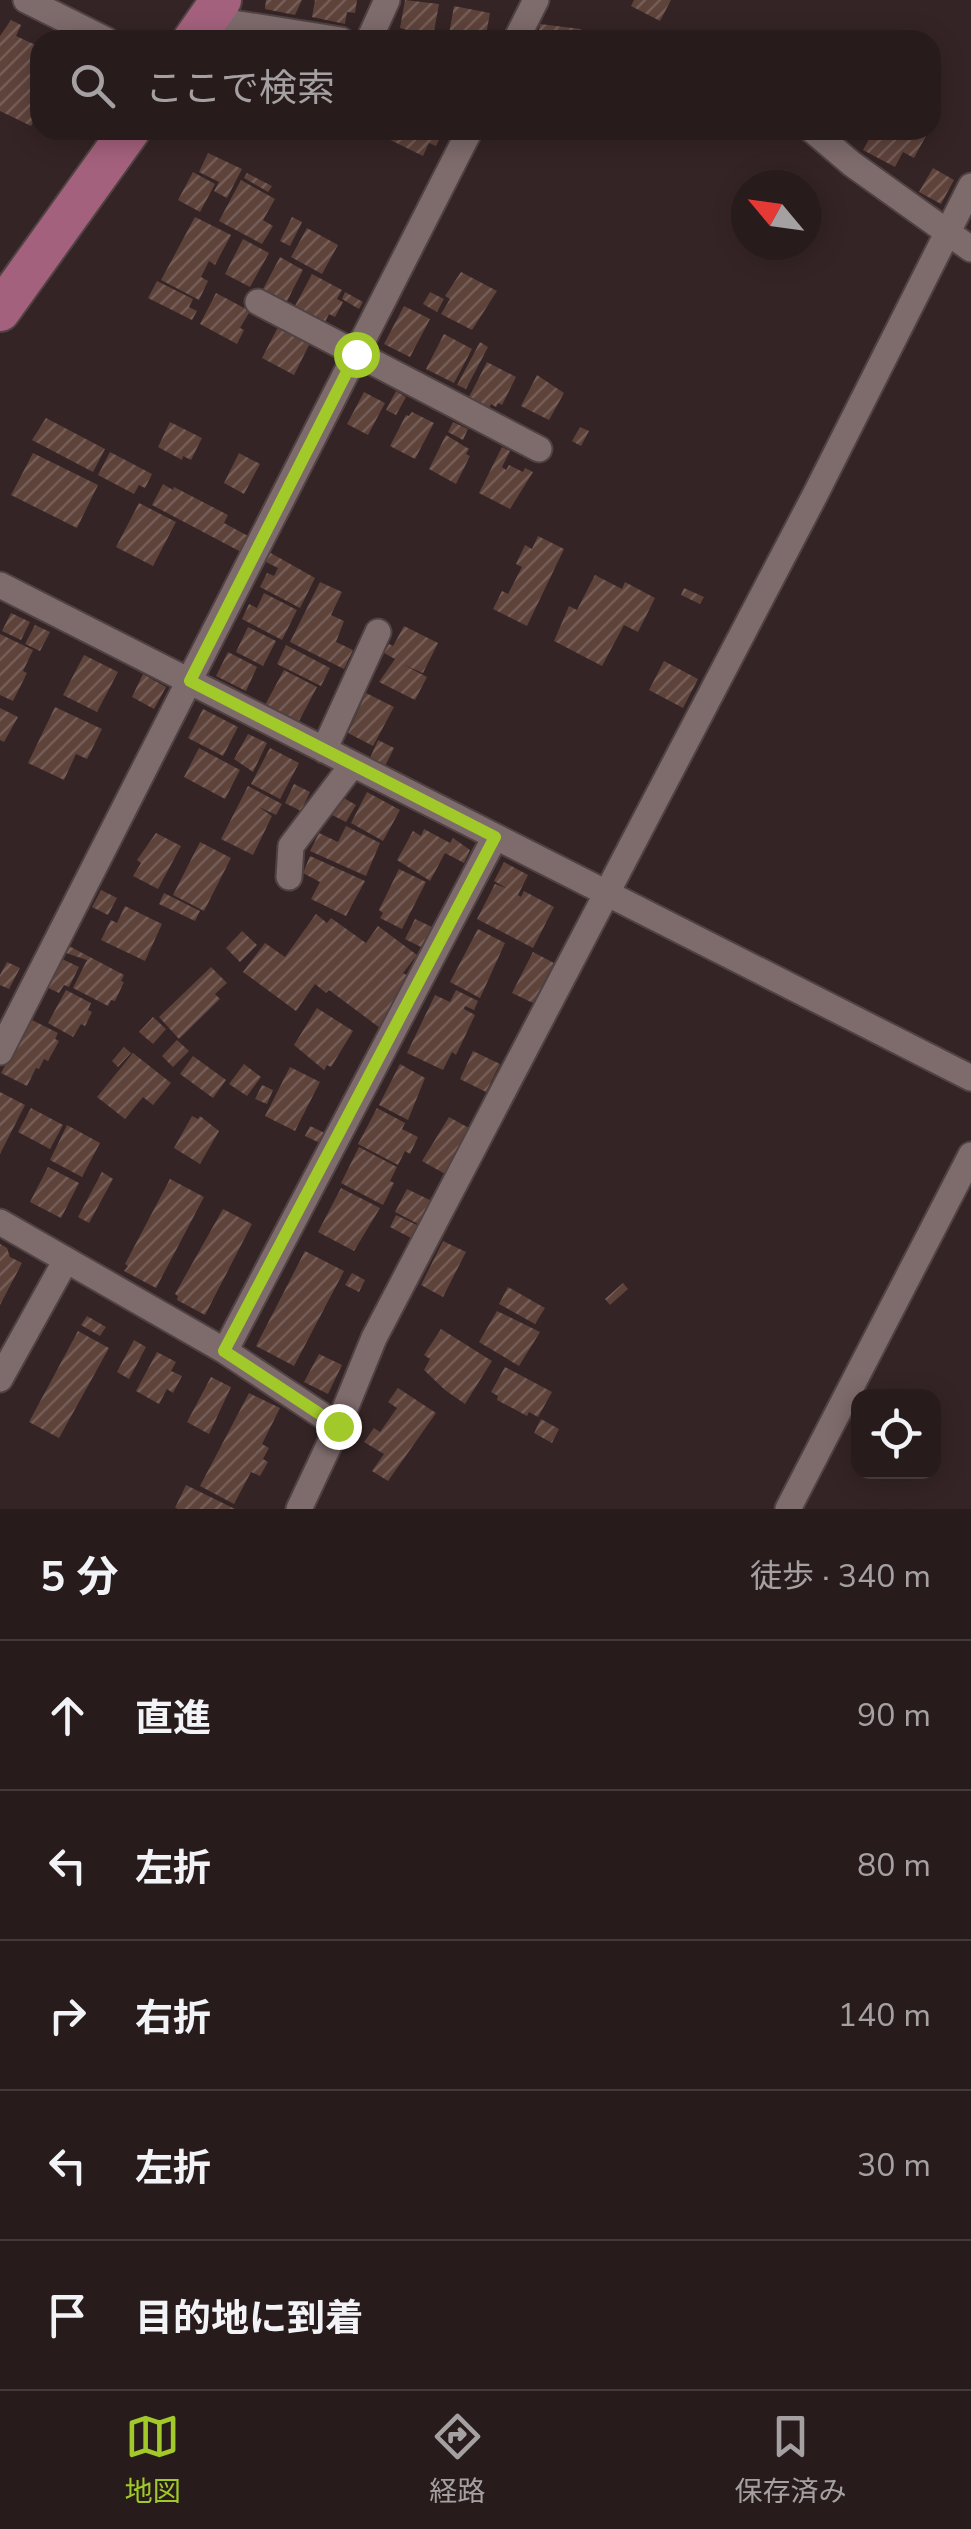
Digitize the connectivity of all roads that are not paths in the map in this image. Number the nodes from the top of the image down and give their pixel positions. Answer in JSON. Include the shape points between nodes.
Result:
{"nodes":[{"id":1,"x":26,"y":0,"type":"edge"},
{"id":2,"x":386,"y":0,"type":"edge"},
{"id":3,"x":536,"y":0,"type":"edge"},
{"id":4,"x":207,"y":20,"type":"edge"},
{"id":5,"x":86,"y":30,"type":"edge"},
{"id":6,"x":274,"y":30,"type":"edge"},
{"id":7,"x":374,"y":30,"type":"edge"},
{"id":8,"x":521,"y":30,"type":"edge"},
{"id":9,"x":123,"y":140,"type":"edge"},
{"id":10,"x":465,"y":140,"type":"edge"},
{"id":11,"x":824,"y":140,"type":"edge"},
{"id":12,"x":971,"y":186,"type":"edge"},
{"id":13,"x":947,"y":234,"type":"junction"},
{"id":14,"x":971,"y":249,"type":"edge"},
{"id":15,"x":258,"y":302,"type":"dead end"},
{"id":16,"x":0,"y":311,"type":"edge"},
{"id":17,"x":356,"y":354,"type":"junction"},
{"id":18,"x":539,"y":449,"type":"dead end"},
{"id":19,"x":2,"y":590,"type":"edge"},
{"id":20,"x":378,"y":632,"type":"dead end"},
{"id":21,"x":190,"y":681,"type":"junction"},
{"id":22,"x":324,"y":750,"type":"junction"},
{"id":23,"x":353,"y":764,"type":"junction"},
{"id":24,"x":495,"y":837,"type":"junction"},
{"id":25,"x":289,"y":877,"type":"dead end"},
{"id":26,"x":608,"y":894,"type":"junction"},
{"id":27,"x":6,"y":1026,"type":"edge"},
{"id":28,"x":0,"y":1052,"type":"edge"},
{"id":29,"x":971,"y":1078,"type":"edge"},
{"id":30,"x":971,"y":1155,"type":"edge"},
{"id":31,"x":0,"y":1222,"type":"edge"},
{"id":32,"x":66,"y":1260,"type":"junction"},
{"id":33,"x":224,"y":1351,"type":"junction"},
{"id":34,"x":0,"y":1379,"type":"edge"},
{"id":35,"x":338,"y":1426,"type":"junction"},
{"id":36,"x":299,"y":1509,"type":"edge"},
{"id":37,"x":788,"y":1509,"type":"edge"}],
"edges":[{"from":1,"to":5,"type":"street"},
{"from":2,"to":7,"type":"street"},
{"from":3,"to":8,"type":"street"},
{"from":4,"to":6,"type":"street"},
{"from":9,"to":16,"type":"main road"},
{"from":10,"to":17,"type":"street"},
{"from":11,"to":13,"type":"street"},
{"from":12,"to":13,"type":"street"},
{"from":13,"to":14,"type":"street"},
{"from":13,"to":26,"type":"street"},
{"from":15,"to":17,"type":"street"},
{"from":17,"to":18,"type":"street"},
{"from":17,"to":21,"type":"street"},
{"from":19,"to":21,"type":"street"},
{"from":20,"to":22,"type":"street"},
{"from":21,"to":22,"type":"street"},
{"from":21,"to":27,"type":"street"},
{"from":22,"to":23,"type":"street"},
{"from":23,"to":24,"type":"street"},
{"from":23,"to":25,"type":"street","via":[[291,846]]},
{"from":24,"to":26,"type":"street"},
{"from":24,"to":33,"type":"street"},
{"from":26,"to":29,"type":"street"},
{"from":26,"to":35,"type":"street","via":[[374,1338]]},
{"from":27,"to":28,"type":"street"},
{"from":30,"to":37,"type":"street"},
{"from":31,"to":32,"type":"street"},
{"from":32,"to":33,"type":"street"},
{"from":32,"to":34,"type":"street"},
{"from":33,"to":35,"type":"street"},
{"from":35,"to":36,"type":"street"}]}
